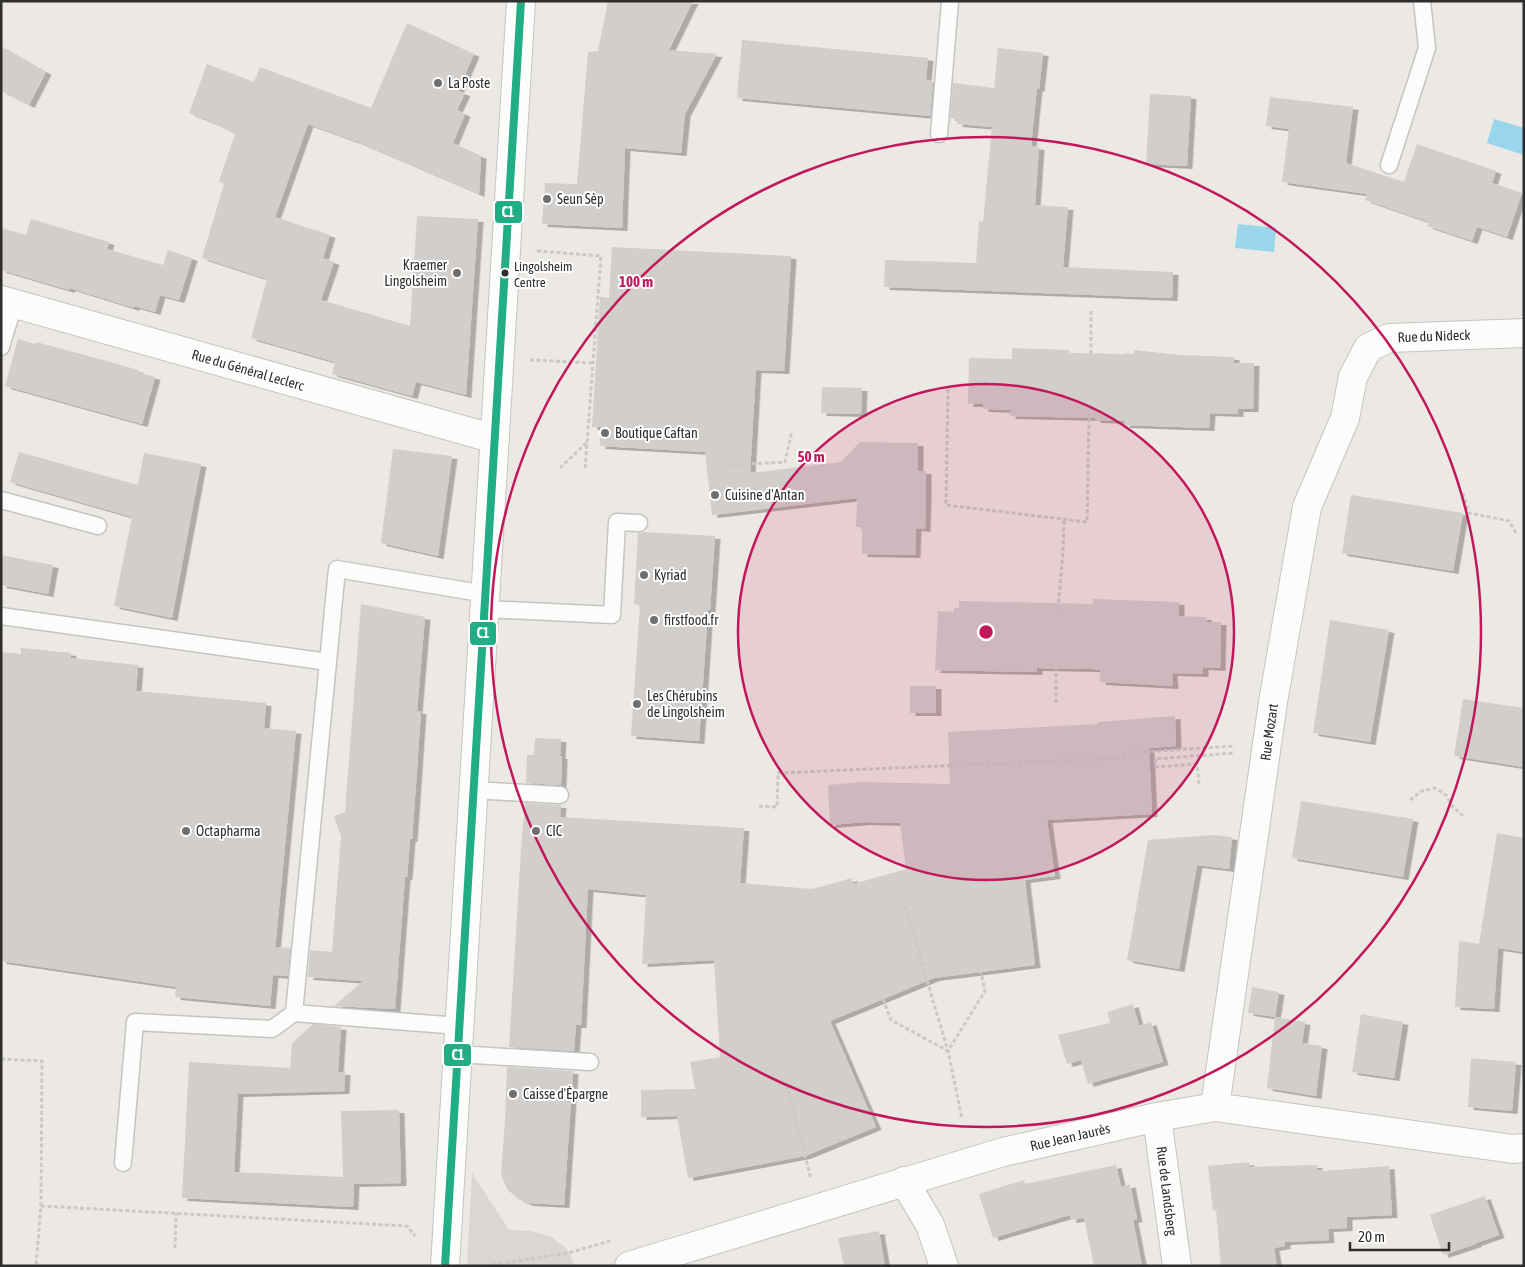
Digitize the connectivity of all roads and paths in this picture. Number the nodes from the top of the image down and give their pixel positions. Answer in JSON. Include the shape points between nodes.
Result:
{"nodes":[{"id":1,"x":521,"y":1,"type":"edge"},
{"id":2,"x":950,"y":1,"type":"edge"},
{"id":3,"x":1422,"y":1,"type":"edge"},
{"id":4,"x":939,"y":134,"type":"dead end"},
{"id":5,"x":1390,"y":165,"type":"dead end"},
{"id":6,"x":506,"y":249,"type":"junction"},
{"id":7,"x":8,"y":302,"type":"edge"},
{"id":8,"x":1090,"y":311,"type":"dead end"},
{"id":9,"x":1524,"y":333,"type":"edge"},
{"id":10,"x":1,"y":347,"type":"edge"},
{"id":11,"x":1091,"y":354,"type":"dead end"},
{"id":12,"x":500,"y":358,"type":"junction"},
{"id":13,"x":593,"y":363,"type":"junction"},
{"id":14,"x":1358,"y":366,"type":"joint"},
{"id":15,"x":948,"y":389,"type":"dead end"},
{"id":16,"x":1089,"y":414,"type":"dead end"},
{"id":17,"x":792,"y":431,"type":"dead end"},
{"id":18,"x":495,"y":439,"type":"junction"},
{"id":19,"x":586,"y":442,"type":"junction"},
{"id":20,"x":726,"y":467,"type":"dead end"},
{"id":21,"x":560,"y":468,"type":"dead end"},
{"id":22,"x":585,"y":470,"type":"dead end"},
{"id":23,"x":1463,"y":493,"type":"dead end"},
{"id":24,"x":1,"y":500,"type":"edge"},
{"id":25,"x":1064,"y":519,"type":"junction"},
{"id":26,"x":639,"y":524,"type":"dead end"},
{"id":27,"x":98,"y":526,"type":"dead end"},
{"id":28,"x":1516,"y":533,"type":"dead end"},
{"id":29,"x":485,"y":602,"type":"junction"},
{"id":30,"x":1058,"y":608,"type":"dead end"},
{"id":31,"x":1,"y":616,"type":"edge"},
{"id":32,"x":328,"y":662,"type":"junction"},
{"id":33,"x":1056,"y":669,"type":"dead end"},
{"id":34,"x":1056,"y":703,"type":"dead end"},
{"id":35,"x":1240,"y":746,"type":"dead end"},
{"id":36,"x":1240,"y":753,"type":"dead end"},
{"id":37,"x":1199,"y":784,"type":"dead end"},
{"id":38,"x":474,"y":790,"type":"junction"},
{"id":39,"x":560,"y":795,"type":"dead end"},
{"id":40,"x":1410,"y":800,"type":"dead end"},
{"id":41,"x":759,"y":806,"type":"dead end"},
{"id":42,"x":1463,"y":816,"type":"dead end"},
{"id":43,"x":905,"y":906,"type":"dead end"},
{"id":44,"x":981,"y":972,"type":"dead end"},
{"id":45,"x":883,"y":999,"type":"dead end"},
{"id":46,"x":294,"y":1013,"type":"junction"},
{"id":47,"x":459,"y":1026,"type":"junction"},
{"id":48,"x":948,"y":1051,"type":"junction"},
{"id":49,"x":458,"y":1054,"type":"junction"},
{"id":50,"x":1,"y":1059,"type":"edge"},
{"id":51,"x":590,"y":1062,"type":"dead end"},
{"id":52,"x":787,"y":1085,"type":"dead end"},
{"id":53,"x":1215,"y":1107,"type":"junction"},
{"id":54,"x":1157,"y":1117,"type":"junction"},
{"id":55,"x":962,"y":1119,"type":"dead end"},
{"id":56,"x":1524,"y":1148,"type":"edge"},
{"id":57,"x":123,"y":1163,"type":"dead end"},
{"id":58,"x":904,"y":1181,"type":"junction"},
{"id":59,"x":813,"y":1184,"type":"dead end"},
{"id":60,"x":41,"y":1206,"type":"junction"},
{"id":61,"x":176,"y":1213,"type":"junction"},
{"id":62,"x":418,"y":1240,"type":"dead end"},
{"id":63,"x":174,"y":1248,"type":"dead end"},
{"id":64,"x":36,"y":1266,"type":"edge"},
{"id":65,"x":445,"y":1266,"type":"edge"},
{"id":66,"x":629,"y":1266,"type":"edge"},
{"id":67,"x":944,"y":1266,"type":"edge"},
{"id":68,"x":1176,"y":1266,"type":"edge"}],
"edges":[{"from":1,"to":6,"type":"street"},
{"from":2,"to":4,"type":"lane"},
{"from":3,"to":5,"type":"lane","via":[[1427,48]]},
{"from":6,"to":12,"type":"street"},
{"from":6,"to":13,"type":"path","via":[[601,256]]},
{"from":7,"to":10,"type":"lane"},
{"from":7,"to":18,"type":"street","name":"Rue du Général Leclerc"},
{"from":8,"to":11,"type":"path"},
{"from":9,"to":14,"type":"street","name":"Rue du Nideck","via":[[1388,338],[1368,348]]},
{"from":12,"to":13,"type":"path"},
{"from":12,"to":18,"type":"street"},
{"from":13,"to":19,"type":"path"},
{"from":14,"to":53,"type":"street","name":"Rue Mozart","via":[[1345,418],[1307,507],[1273,702]]},
{"from":15,"to":25,"type":"path","via":[[946,505]]},
{"from":16,"to":25,"type":"path","via":[[1087,522]]},
{"from":17,"to":20,"type":"path","via":[[785,462]]},
{"from":18,"to":29,"type":"street"},
{"from":19,"to":21,"type":"path"},
{"from":19,"to":22,"type":"path"},
{"from":23,"to":28,"type":"path","via":[[1470,512],[1509,521]]},
{"from":24,"to":27,"type":"lane"},
{"from":25,"to":30,"type":"path"},
{"from":26,"to":29,"type":"lane","via":[[617,522],[612,615]]},
{"from":29,"to":32,"type":"lane","via":[[337,569]]},
{"from":29,"to":38,"type":"street"},
{"from":31,"to":32,"type":"lane"},
{"from":32,"to":46,"type":"lane"},
{"from":33,"to":34,"type":"path"},
{"from":35,"to":41,"type":"path","via":[[1125,753],[1124,758],[778,773],[777,807]]},
{"from":36,"to":37,"type":"path","via":[[1155,759],[1156,767],[1197,764]]},
{"from":38,"to":39,"type":"lane"},
{"from":38,"to":47,"type":"street"},
{"from":40,"to":42,"type":"path","via":[[1422,791],[1435,788],[1446,794],[1452,806]]},
{"from":43,"to":48,"type":"path"},
{"from":44,"to":48,"type":"path","via":[[984,991]]},
{"from":45,"to":48,"type":"path","via":[[892,1020]]},
{"from":46,"to":47,"type":"lane"},
{"from":46,"to":57,"type":"lane","via":[[272,1030],[135,1022]]},
{"from":47,"to":49,"type":"street"},
{"from":48,"to":55,"type":"path"},
{"from":49,"to":51,"type":"lane"},
{"from":49,"to":65,"type":"street"},
{"from":50,"to":60,"type":"path","via":[[42,1061]]},
{"from":52,"to":59,"type":"path"},
{"from":53,"to":54,"type":"street","name":"Rue Jean Jaurès"},
{"from":53,"to":56,"type":"street","name":"Rue Jean Jaurès"},
{"from":54,"to":58,"type":"street","name":"Rue Jean Jaurès","via":[[1004,1152]]},
{"from":54,"to":68,"type":"street","name":"Rue de Landsberg"},
{"from":58,"to":66,"type":"street","name":"Rue Jean Jaurès"},
{"from":58,"to":67,"type":"street","via":[[930,1225]]},
{"from":60,"to":61,"type":"path"},
{"from":60,"to":64,"type":"path"},
{"from":61,"to":62,"type":"path","via":[[407,1226]]},
{"from":61,"to":63,"type":"path"}]}
